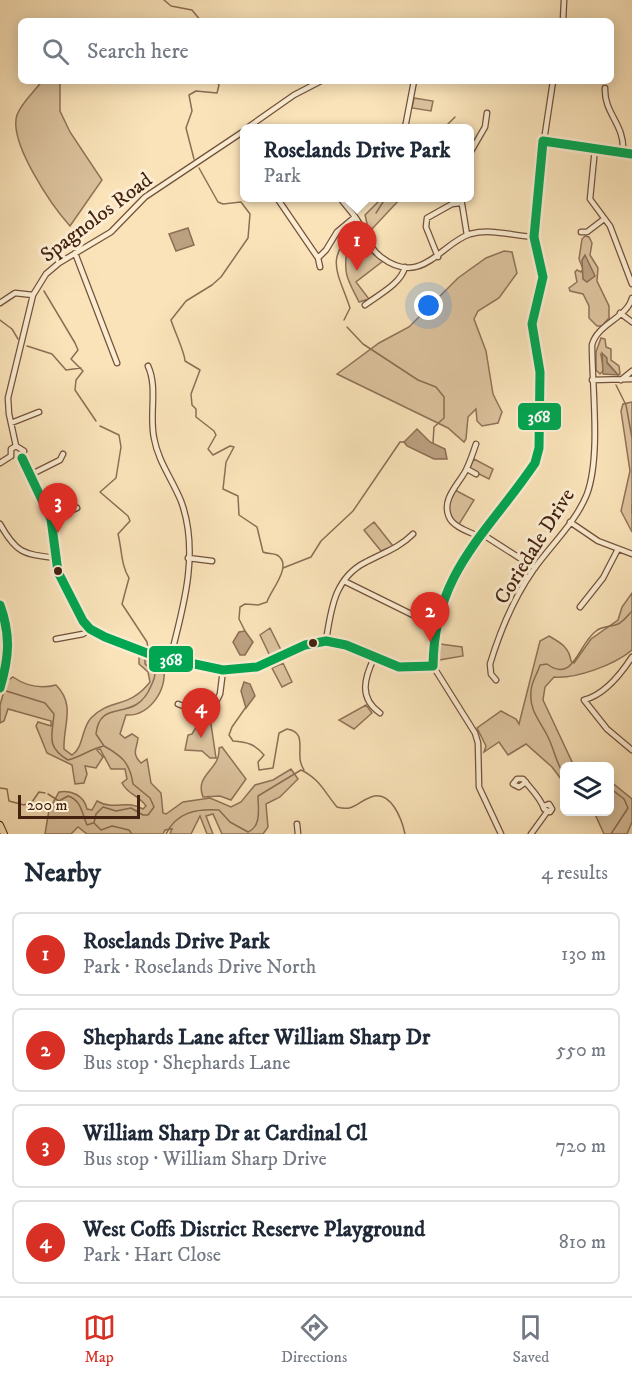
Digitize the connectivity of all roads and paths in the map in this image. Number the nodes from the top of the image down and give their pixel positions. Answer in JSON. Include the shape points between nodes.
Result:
{"nodes":[{"id":1,"x":564,"y":0,"type":"edge"},
{"id":2,"x":563,"y":18,"type":"edge"},
{"id":3,"x":315,"y":84,"type":"edge"},
{"id":4,"x":413,"y":84,"type":"edge"},
{"id":5,"x":553,"y":84,"type":"edge"},
{"id":6,"x":605,"y":88,"type":"dead end"},
{"id":7,"x":487,"y":113,"type":"dead end"},
{"id":8,"x":254,"y":124,"type":"edge"},
{"id":9,"x":406,"y":124,"type":"edge"},
{"id":10,"x":240,"y":134,"type":"edge"},
{"id":11,"x":543,"y":141,"type":"junction"},
{"id":12,"x":474,"y":146,"type":"edge"},
{"id":13,"x":595,"y":148,"type":"junction"},
{"id":14,"x":623,"y":152,"type":"junction"},
{"id":15,"x":632,"y":154,"type":"edge"},
{"id":16,"x":280,"y":202,"type":"edge"},
{"id":17,"x":343,"y":202,"type":"edge"},
{"id":18,"x":456,"y":202,"type":"edge"},
{"id":19,"x":461,"y":202,"type":"edge"},
{"id":20,"x":355,"y":217,"type":"junction"},
{"id":21,"x":604,"y":219,"type":"junction"},
{"id":22,"x":581,"y":232,"type":"dead end"},
{"id":23,"x":467,"y":235,"type":"junction"},
{"id":24,"x":534,"y":237,"type":"junction"},
{"id":25,"x":75,"y":253,"type":"junction"},
{"id":26,"x":438,"y":257,"type":"junction"},
{"id":27,"x":318,"y":258,"type":"junction"},
{"id":28,"x":320,"y":267,"type":"dead end"},
{"id":29,"x":405,"y":267,"type":"junction"},
{"id":30,"x":632,"y":284,"type":"edge"},
{"id":31,"x":33,"y":295,"type":"junction"},
{"id":32,"x":632,"y":298,"type":"edge"},
{"id":33,"x":0,"y":303,"type":"edge"},
{"id":34,"x":365,"y":305,"type":"dead end"},
{"id":35,"x":620,"y":313,"type":"junction"},
{"id":36,"x":632,"y":322,"type":"edge"},
{"id":37,"x":117,"y":363,"type":"dead end"},
{"id":38,"x":148,"y":366,"type":"dead end"},
{"id":39,"x":632,"y":371,"type":"edge"},
{"id":40,"x":632,"y":379,"type":"edge"},
{"id":41,"x":592,"y":380,"type":"junction"},
{"id":42,"x":621,"y":380,"type":"junction"},
{"id":43,"x":0,"y":397,"type":"edge"},
{"id":44,"x":8,"y":399,"type":"junction"},
{"id":45,"x":39,"y":412,"type":"dead end"},
{"id":46,"x":11,"y":423,"type":"junction"},
{"id":47,"x":476,"y":444,"type":"dead end"},
{"id":48,"x":16,"y":446,"type":"junction"},
{"id":49,"x":63,"y":454,"type":"dead end"},
{"id":50,"x":11,"y":456,"type":"junction"},
{"id":51,"x":22,"y":458,"type":"junction"},
{"id":52,"x":0,"y":463,"type":"edge"},
{"id":53,"x":467,"y":469,"type":"junction"},
{"id":54,"x":476,"y":474,"type":"dead end"},
{"id":55,"x":30,"y":475,"type":"junction"},
{"id":56,"x":77,"y":508,"type":"dead end"},
{"id":57,"x":51,"y":519,"type":"junction"},
{"id":58,"x":570,"y":522,"type":"junction"},
{"id":59,"x":0,"y":524,"type":"edge"},
{"id":60,"x":413,"y":534,"type":"dead end"},
{"id":61,"x":481,"y":536,"type":"junction"},
{"id":62,"x":618,"y":549,"type":"junction"},
{"id":63,"x":632,"y":554,"type":"edge"},
{"id":64,"x":55,"y":558,"type":"junction"},
{"id":65,"x":188,"y":558,"type":"junction"},
{"id":66,"x":212,"y":561,"type":"dead end"},
{"id":67,"x":535,"y":568,"type":"junction"},
{"id":68,"x":344,"y":581,"type":"junction"},
{"id":69,"x":0,"y":605,"type":"edge"},
{"id":70,"x":580,"y":607,"type":"dead end"},
{"id":71,"x":413,"y":615,"type":"dead end"},
{"id":72,"x":90,"y":629,"type":"junction"},
{"id":73,"x":56,"y":639,"type":"dead end"},
{"id":74,"x":327,"y":641,"type":"junction"},
{"id":75,"x":632,"y":657,"type":"edge"},
{"id":76,"x":374,"y":658,"type":"junction"},
{"id":77,"x":170,"y":659,"type":"junction"},
{"id":78,"x":433,"y":666,"type":"junction"},
{"id":79,"x":223,"y":670,"type":"junction"},
{"id":80,"x":496,"y":680,"type":"dead end"},
{"id":81,"x":0,"y":688,"type":"edge"},
{"id":82,"x":178,"y":704,"type":"dead end"},
{"id":83,"x":380,"y":713,"type":"dead end"},
{"id":84,"x":632,"y":750,"type":"edge"},
{"id":85,"x":526,"y":782,"type":"dead end"},
{"id":86,"x":297,"y":824,"type":"dead end"},
{"id":87,"x":0,"y":825,"type":"edge"},
{"id":88,"x":4,"y":834,"type":"edge"},
{"id":89,"x":298,"y":834,"type":"edge"},
{"id":90,"x":501,"y":834,"type":"edge"},
{"id":91,"x":531,"y":834,"type":"edge"}],
"edges":[{"from":1,"to":2,"type":"street"},
{"from":3,"to":8,"type":"street","name":"Spagnolos Road","via":[[294,94]]},
{"from":4,"to":9,"type":"street"},
{"from":5,"to":11,"type":"street"},
{"from":6,"to":14,"type":"street","via":[[607,107],[624,138]]},
{"from":7,"to":12,"type":"street","via":[[485,127]]},
{"from":10,"to":25,"type":"street","name":"Spagnolos Road","via":[[136,204],[111,232]]},
{"from":11,"to":13,"type":"street"},
{"from":11,"to":24,"type":"street"},
{"from":13,"to":14,"type":"street"},
{"from":13,"to":21,"type":"street","via":[[589,194]]},
{"from":14,"to":15,"type":"street"},
{"from":16,"to":27,"type":"street"},
{"from":17,"to":20,"type":"street"},
{"from":18,"to":26,"type":"street","via":[[427,218],[426,227]]},
{"from":19,"to":23,"type":"street"},
{"from":20,"to":27,"type":"street","via":[[337,232]]},
{"from":20,"to":29,"type":"street","via":[[368,244],[381,257]]},
{"from":21,"to":22,"type":"street"},
{"from":21,"to":30,"type":"street"},
{"from":23,"to":24,"type":"street","via":[[495,231]]},
{"from":23,"to":26,"type":"street"},
{"from":24,"to":61,"type":"street","via":[[543,266],[532,324],[540,372],[539,448],[535,463]]},
{"from":25,"to":31,"type":"street","name":"Spagnolos Road","via":[[46,274]]},
{"from":25,"to":37,"type":"street"},
{"from":26,"to":29,"type":"street","via":[[419,266]]},
{"from":27,"to":28,"type":"street"},
{"from":29,"to":34,"type":"street","via":[[400,277]]},
{"from":31,"to":33,"type":"street","via":[[15,293]]},
{"from":31,"to":44,"type":"street"},
{"from":32,"to":35,"type":"street","name":"Coriedale Drive"},
{"from":35,"to":36,"type":"street"},
{"from":35,"to":41,"type":"street","name":"Coriedale Drive","via":[[593,339]]},
{"from":38,"to":65,"type":"street","via":[[153,378],[156,447],[183,508]]},
{"from":39,"to":42,"type":"street"},
{"from":40,"to":42,"type":"street"},
{"from":41,"to":42,"type":"street"},
{"from":41,"to":58,"type":"street","name":"Coriedale Drive","via":[[592,477]]},
{"from":43,"to":44,"type":"street"},
{"from":44,"to":46,"type":"street"},
{"from":45,"to":46,"type":"street"},
{"from":46,"to":48,"type":"street"},
{"from":47,"to":53,"type":"street"},
{"from":48,"to":50,"type":"street","via":[[10,451]]},
{"from":48,"to":51,"type":"street","via":[[23,449]]},
{"from":49,"to":55,"type":"street","via":[[60,460]]},
{"from":50,"to":51,"type":"street","via":[[16,460]]},
{"from":50,"to":52,"type":"street"},
{"from":51,"to":55,"type":"street"},
{"from":53,"to":54,"type":"street"},
{"from":53,"to":61,"type":"street","via":[[450,495],[448,516],[455,524]]},
{"from":55,"to":57,"type":"street"},
{"from":56,"to":57,"type":"street"},
{"from":57,"to":64,"type":"street"},
{"from":58,"to":62,"type":"street","via":[[590,537]]},
{"from":58,"to":67,"type":"street","name":"Coriedale Drive"},
{"from":59,"to":64,"type":"street","via":[[16,549]]},
{"from":60,"to":68,"type":"street","via":[[396,548],[363,563]]},
{"from":61,"to":67,"type":"street"},
{"from":61,"to":78,"type":"street","via":[[441,600]]},
{"from":62,"to":63,"type":"street"},
{"from":62,"to":70,"type":"street","via":[[603,578]]},
{"from":64,"to":72,"type":"street","via":[[58,572]]},
{"from":65,"to":66,"type":"street"},
{"from":65,"to":77,"type":"street","via":[[185,602]]},
{"from":67,"to":80,"type":"street","name":"Coriedale Drive","via":[[494,651],[490,664]]},
{"from":68,"to":71,"type":"street"},
{"from":68,"to":74,"type":"street","via":[[331,604]]},
{"from":69,"to":81,"type":"main road","via":[[7,621],[11,650]]},
{"from":72,"to":73,"type":"street"},
{"from":72,"to":77,"type":"street"},
{"from":74,"to":76,"type":"street"},
{"from":74,"to":79,"type":"street","via":[[304,645],[257,667]]},
{"from":75,"to":84,"type":"street","via":[[607,686],[584,700],[607,729]]},
{"from":76,"to":78,"type":"street","via":[[409,669]]},
{"from":76,"to":83,"type":"street","via":[[364,688],[369,702]]},
{"from":77,"to":79,"type":"street"},
{"from":78,"to":90,"type":"street","via":[[475,733],[479,787]]},
{"from":79,"to":82,"type":"street","via":[[220,694],[209,716]]},
{"from":85,"to":91,"type":"street","via":[[545,809]]},
{"from":86,"to":89,"type":"street"},
{"from":87,"to":88,"type":"main road"}]}
